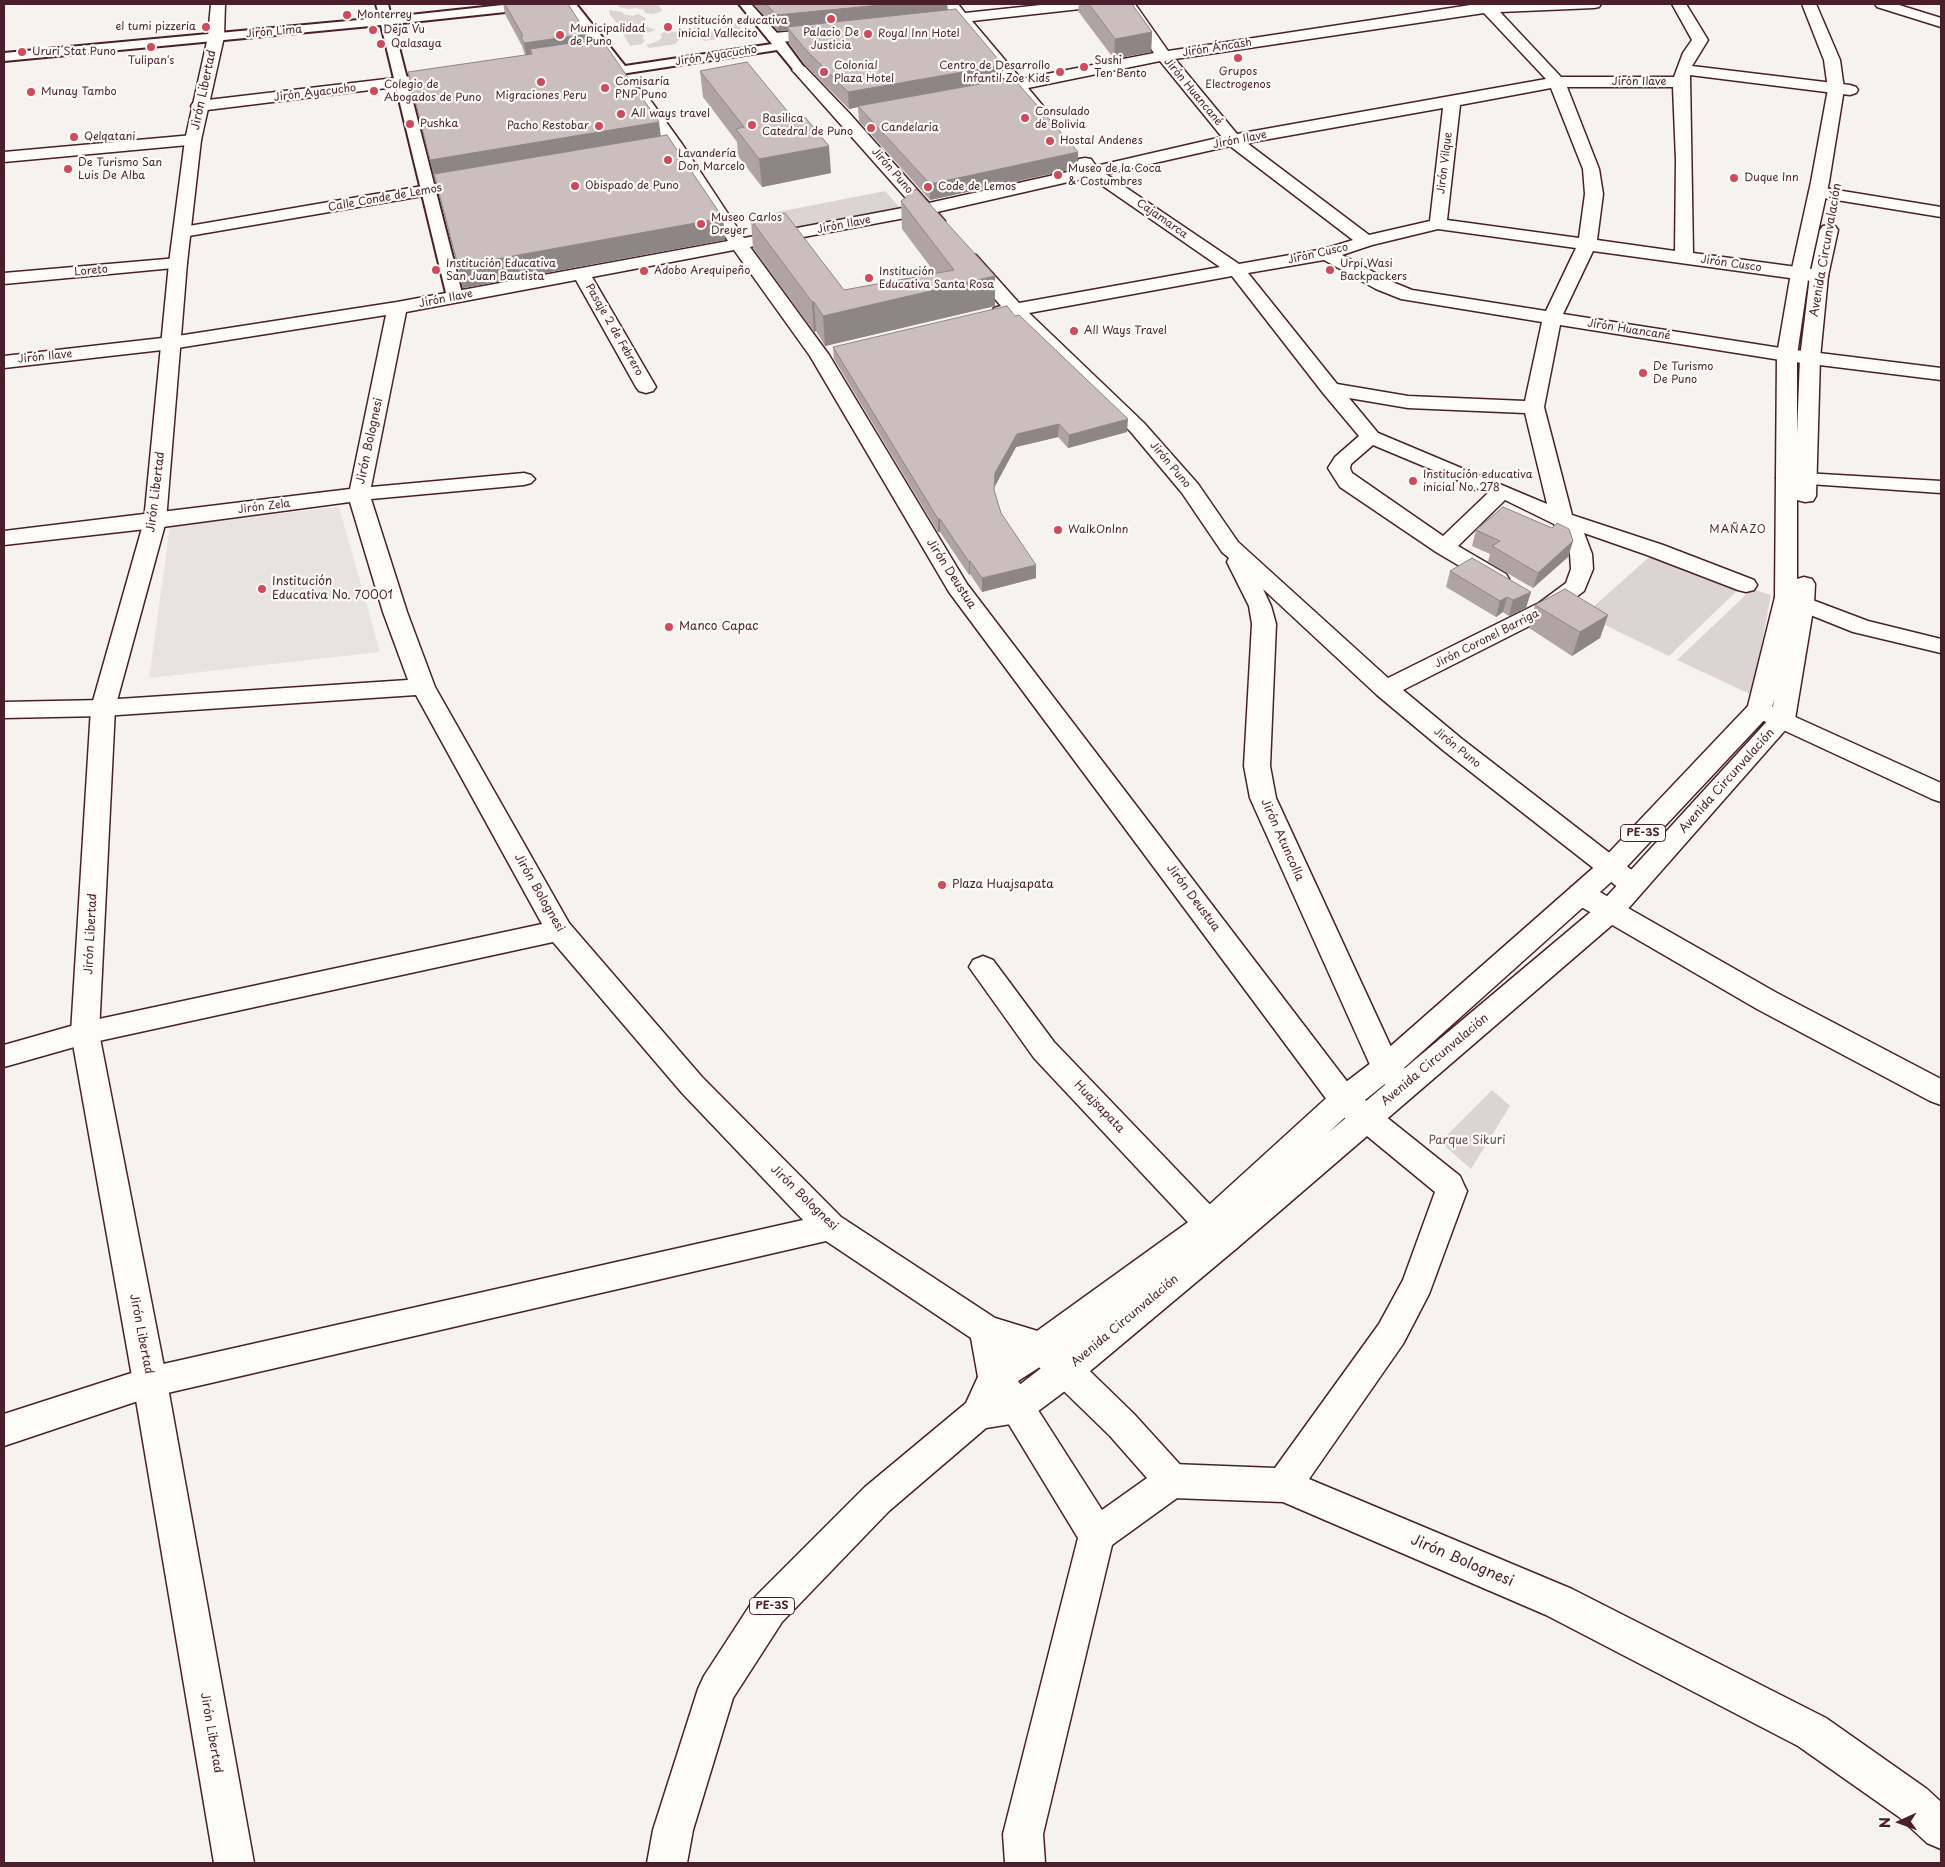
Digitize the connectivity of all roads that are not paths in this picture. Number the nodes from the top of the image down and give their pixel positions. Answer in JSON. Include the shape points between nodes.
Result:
{"nodes":[{"id":1,"x":218,"y":4,"type":"edge"},
{"id":2,"x":382,"y":4,"type":"edge"},
{"id":3,"x":543,"y":4,"type":"edge"},
{"id":4,"x":570,"y":4,"type":"edge"},
{"id":5,"x":745,"y":4,"type":"edge"},
{"id":6,"x":950,"y":4,"type":"edge"},
{"id":7,"x":1090,"y":4,"type":"edge"},
{"id":8,"x":1128,"y":4,"type":"edge"},
{"id":9,"x":1594,"y":4,"type":"edge"},
{"id":10,"x":1679,"y":4,"type":"edge"},
{"id":11,"x":1809,"y":4,"type":"edge"},
{"id":12,"x":1823,"y":4,"type":"edge"},
{"id":13,"x":1882,"y":4,"type":"edge"},
{"id":14,"x":1487,"y":6,"type":"edge"},
{"id":15,"x":963,"y":18,"type":"junction"},
{"id":16,"x":386,"y":21,"type":"junction"},
{"id":17,"x":933,"y":21,"type":"edge"},
{"id":18,"x":1941,"y":23,"type":"edge"},
{"id":19,"x":844,"y":30,"type":"edge"},
{"id":20,"x":216,"y":37,"type":"junction"},
{"id":21,"x":778,"y":42,"type":"junction"},
{"id":22,"x":609,"y":54,"type":"junction"},
{"id":23,"x":1164,"y":56,"type":"junction"},
{"id":24,"x":4,"y":57,"type":"edge"},
{"id":25,"x":589,"y":57,"type":"edge"},
{"id":26,"x":621,"y":70,"type":"junction"},
{"id":27,"x":800,"y":70,"type":"joint"},
{"id":28,"x":462,"y":75,"type":"edge"},
{"id":29,"x":1682,"y":76,"type":"junction"},
{"id":30,"x":1557,"y":82,"type":"junction"},
{"id":31,"x":403,"y":83,"type":"junction"},
{"id":32,"x":1017,"y":86,"type":"junction"},
{"id":33,"x":635,"y":90,"type":"joint"},
{"id":34,"x":1843,"y":90,"type":"junction"},
{"id":35,"x":988,"y":91,"type":"edge"},
{"id":36,"x":1452,"y":102,"type":"junction"},
{"id":37,"x":200,"y":106,"type":"junction"},
{"id":38,"x":863,"y":113,"type":"edge"},
{"id":39,"x":844,"y":116,"type":"junction"},
{"id":40,"x":1049,"y":122,"type":"edge"},
{"id":41,"x":193,"y":140,"type":"junction"},
{"id":42,"x":1233,"y":140,"type":"junction"},
{"id":43,"x":676,"y":148,"type":"junction"},
{"id":44,"x":1074,"y":150,"type":"edge"},
{"id":45,"x":657,"y":151,"type":"edge"},
{"id":46,"x":4,"y":157,"type":"edge"},
{"id":47,"x":1093,"y":172,"type":"junction"},
{"id":48,"x":495,"y":179,"type":"edge"},
{"id":49,"x":428,"y":190,"type":"junction"},
{"id":50,"x":1827,"y":193,"type":"junction"},
{"id":51,"x":926,"y":209,"type":"junction"},
{"id":52,"x":1941,"y":212,"type":"edge"},
{"id":53,"x":1438,"y":224,"type":"junction"},
{"id":54,"x":945,"y":231,"type":"edge"},
{"id":55,"x":183,"y":232,"type":"junction"},
{"id":56,"x":1366,"y":241,"type":"junction"},
{"id":57,"x":738,"y":244,"type":"junction"},
{"id":58,"x":1587,"y":244,"type":"junction"},
{"id":59,"x":957,"y":245,"type":"edge"},
{"id":60,"x":1327,"y":254,"type":"junction"},
{"id":61,"x":1684,"y":257,"type":"junction"},
{"id":62,"x":178,"y":263,"type":"junction"},
{"id":63,"x":1236,"y":270,"type":"junction"},
{"id":64,"x":581,"y":273,"type":"junction"},
{"id":65,"x":1810,"y":275,"type":"junction"},
{"id":66,"x":4,"y":279,"type":"edge"},
{"id":67,"x":455,"y":297,"type":"junction"},
{"id":68,"x":397,"y":308,"type":"junction"},
{"id":69,"x":1014,"y":309,"type":"junction"},
{"id":70,"x":984,"y":316,"type":"edge"},
{"id":71,"x":1552,"y":318,"type":"junction"},
{"id":72,"x":171,"y":343,"type":"junction"},
{"id":73,"x":1798,"y":356,"type":"junction"},
{"id":74,"x":4,"y":362,"type":"edge"},
{"id":75,"x":1941,"y":374,"type":"edge"},
{"id":76,"x":646,"y":387,"type":"dead end"},
{"id":77,"x":1330,"y":389,"type":"junction"},
{"id":78,"x":1534,"y":408,"type":"junction"},
{"id":79,"x":1371,"y":437,"type":"junction"},
{"id":80,"x":1796,"y":478,"type":"junction"},
{"id":81,"x":524,"y":479,"type":"dead end"},
{"id":82,"x":1941,"y":487,"type":"edge"},
{"id":83,"x":1502,"y":492,"type":"junction"},
{"id":84,"x":358,"y":495,"type":"junction"},
{"id":85,"x":1562,"y":519,"type":"junction"},
{"id":86,"x":155,"y":521,"type":"junction"},
{"id":87,"x":4,"y":538,"type":"edge"},
{"id":88,"x":1230,"y":547,"type":"junction"},
{"id":89,"x":1444,"y":547,"type":"junction"},
{"id":90,"x":1746,"y":585,"type":"dead end"},
{"id":91,"x":1530,"y":598,"type":"junction"},
{"id":92,"x":1794,"y":601,"type":"junction"},
{"id":93,"x":1941,"y":646,"type":"edge"},
{"id":94,"x":423,"y":687,"type":"junction"},
{"id":95,"x":1386,"y":689,"type":"junction"},
{"id":96,"x":103,"y":708,"type":"junction"},
{"id":97,"x":1760,"y":709,"type":"junction"},
{"id":98,"x":4,"y":710,"type":"edge"},
{"id":99,"x":1783,"y":719,"type":"junction"},
{"id":100,"x":1941,"y":793,"type":"edge"},
{"id":101,"x":1610,"y":868,"type":"junction"},
{"id":102,"x":1633,"y":885,"type":"junction"},
{"id":103,"x":1581,"y":894,"type":"junction"},
{"id":104,"x":1609,"y":912,"type":"junction"},
{"id":105,"x":559,"y":930,"type":"junction"},
{"id":106,"x":983,"y":967,"type":"dead end"},
{"id":107,"x":85,"y":1033,"type":"junction"},
{"id":108,"x":4,"y":1056,"type":"edge"},
{"id":109,"x":1386,"y":1067,"type":"junction"},
{"id":110,"x":1404,"y":1086,"type":"junction"},
{"id":111,"x":1941,"y":1093,"type":"edge"},
{"id":112,"x":1355,"y":1109,"type":"junction"},
{"id":113,"x":830,"y":1226,"type":"junction"},
{"id":114,"x":1217,"y":1231,"type":"junction"},
{"id":115,"x":986,"y":1330,"type":"junction"},
{"id":116,"x":1042,"y":1347,"type":"junction"},
{"id":117,"x":1065,"y":1370,"type":"junction"},
{"id":118,"x":995,"y":1377,"type":"junction"},
{"id":119,"x":150,"y":1382,"type":"junction"},
{"id":120,"x":1017,"y":1407,"type":"junction"},
{"id":121,"x":978,"y":1414,"type":"junction"},
{"id":122,"x":4,"y":1430,"type":"edge"},
{"id":123,"x":1172,"y":1481,"type":"junction"},
{"id":124,"x":1284,"y":1485,"type":"junction"},
{"id":125,"x":1097,"y":1535,"type":"junction"},
{"id":126,"x":1941,"y":1829,"type":"edge"},
{"id":127,"x":234,"y":1863,"type":"edge"},
{"id":128,"x":667,"y":1863,"type":"edge"},
{"id":129,"x":1024,"y":1863,"type":"edge"}],
"edges":[{"from":1,"to":20,"type":"main road","name":"Jirón Libertad"},
{"from":2,"to":16,"type":"street"},
{"from":3,"to":16,"type":"street","name":"Jirón Lima"},
{"from":4,"to":22,"type":"street","name":"Jirón Deustua"},
{"from":5,"to":21,"type":"street","name":"Jirón Puno"},
{"from":6,"to":15,"type":"main road"},
{"from":7,"to":15,"type":"main road"},
{"from":8,"to":23,"type":"main road","name":"Jirón Huancané"},
{"from":9,"to":14,"type":"main road","name":"Jirón Áncash"},
{"from":10,"to":29,"type":"main road","via":[[1700,40],[1690,53]]},
{"from":11,"to":34,"type":"main road","name":"Avenida Circunvalación"},
{"from":12,"to":34,"type":"main road","name":"Avenida Circunvalación","via":[[1847,60]]},
{"from":13,"to":18,"type":"main road"},
{"from":14,"to":23,"type":"main road","name":"Jirón Áncash"},
{"from":14,"to":30,"type":"main road","name":"Jirón Coronel Barriga"},
{"from":15,"to":17,"type":"main road"},
{"from":15,"to":32,"type":"main road"},
{"from":16,"to":20,"type":"street","name":"Jirón Lima"},
{"from":16,"to":31,"type":"street"},
{"from":19,"to":21,"type":"main road","name":"Jirón Ayacucho"},
{"from":20,"to":24,"type":"street","name":"Jirón Lima"},
{"from":20,"to":37,"type":"main road","name":"Jirón Libertad"},
{"from":21,"to":26,"type":"street","name":"Jirón Ayacucho"},
{"from":21,"to":27,"type":"street","name":"Jirón Puno"},
{"from":22,"to":25,"type":"main road"},
{"from":22,"to":26,"type":"street","name":"Jirón Deustua"},
{"from":23,"to":32,"type":"main road","name":"Jirón Áncash"},
{"from":23,"to":42,"type":"main road","name":"Jirón Huancané"},
{"from":26,"to":33,"type":"street","name":"Jirón Deustua"},
{"from":27,"to":39,"type":"main road","name":"Jirón Puno"},
{"from":28,"to":31,"type":"main road","name":"Jirón Ayacucho"},
{"from":29,"to":30,"type":"main road","name":"Jirón Ilave"},
{"from":29,"to":34,"type":"main road","name":"Jirón Ilave"},
{"from":29,"to":61,"type":"main road"},
{"from":30,"to":36,"type":"main road","name":"Jirón Ilave"},
{"from":30,"to":58,"type":"main road","name":"Jirón Coronel Barriga","via":[[1590,170],[1594,194]]},
{"from":31,"to":37,"type":"main road","name":"Jirón Ayacucho"},
{"from":31,"to":49,"type":"street"},
{"from":32,"to":35,"type":"main road","name":"Jirón Áncash"},
{"from":32,"to":40,"type":"main road"},
{"from":33,"to":43,"type":"main road","name":"Jirón Deustua"},
{"from":34,"to":50,"type":"main road","name":"Avenida Circunvalación"},
{"from":36,"to":42,"type":"main road","name":"Jirón Ilave"},
{"from":36,"to":53,"type":"main road","name":"Jirón Vilque"},
{"from":37,"to":41,"type":"main road","name":"Jirón Libertad"},
{"from":38,"to":39,"type":"main road"},
{"from":39,"to":51,"type":"main road","name":"Jirón Puno"},
{"from":41,"to":46,"type":"main road"},
{"from":41,"to":55,"type":"main road","name":"Jirón Libertad"},
{"from":42,"to":47,"type":"main road","name":"Jirón Ilave"},
{"from":42,"to":56,"type":"main road","name":"Jirón Huancané"},
{"from":43,"to":45,"type":"main road"},
{"from":43,"to":57,"type":"main road","name":"Jirón Deustua"},
{"from":44,"to":47,"type":"main road","name":"Cajamarca"},
{"from":47,"to":51,"type":"main road","name":"Jirón Ilave"},
{"from":47,"to":63,"type":"main road","name":"Cajamarca"},
{"from":48,"to":49,"type":"main road","name":"Calle Conde de Lemos"},
{"from":49,"to":55,"type":"main road","name":"Calle Conde de Lemos"},
{"from":49,"to":67,"type":"street"},
{"from":50,"to":52,"type":"main road"},
{"from":50,"to":65,"type":"main road","name":"Avenida Circunvalación"},
{"from":51,"to":54,"type":"main road","name":"Jirón Puno"},
{"from":51,"to":57,"type":"main road","name":"Jirón Ilave"},
{"from":53,"to":56,"type":"main road","name":"Jirón Cusco"},
{"from":53,"to":58,"type":"main road","name":"Jirón Cusco"},
{"from":55,"to":62,"type":"main road","name":"Jirón Libertad"},
{"from":56,"to":60,"type":"main road","name":"Jirón Cusco"},
{"from":57,"to":64,"type":"main road","name":"Jirón Ilave"},
{"from":57,"to":112,"type":"main road","name":"Jirón Deustua","via":[[829,353],[957,587]]},
{"from":58,"to":61,"type":"main road","name":"Jirón Cusco"},
{"from":58,"to":71,"type":"main road","name":"Jirón Coronel Barriga"},
{"from":59,"to":69,"type":"main road","name":"Jirón Puno"},
{"from":60,"to":63,"type":"main road","name":"Jirón Cusco"},
{"from":60,"to":71,"type":"main road","name":"Jirón Huancané","via":[[1394,291]]},
{"from":61,"to":65,"type":"main road","name":"Jirón Cusco"},
{"from":62,"to":66,"type":"main road","name":"Loreto"},
{"from":62,"to":72,"type":"main road","name":"Jirón Libertad"},
{"from":63,"to":69,"type":"main road","name":"Jirón Cusco"},
{"from":63,"to":77,"type":"main road","name":"Cajamarca"},
{"from":64,"to":67,"type":"main road","name":"Jirón Ilave"},
{"from":64,"to":76,"type":"main road","name":"Pasaje 2 de Febrero"},
{"from":65,"to":73,"type":"main road","name":"Avenida Circunvalación"},
{"from":67,"to":68,"type":"main road","name":"Jirón Ilave"},
{"from":68,"to":72,"type":"main road","name":"Jirón Ilave"},
{"from":68,"to":84,"type":"main road","name":"Jirón Bolognesi"},
{"from":69,"to":70,"type":"main road","name":"Jirón Cusco"},
{"from":69,"to":88,"type":"main road","name":"Jirón Puno","via":[[1137,427],[1190,489]]},
{"from":71,"to":73,"type":"main road","name":"Jirón Huancané"},
{"from":71,"to":78,"type":"main road","name":"Jirón Coronel Barriga"},
{"from":72,"to":74,"type":"main road","name":"Jirón Ilave"},
{"from":72,"to":86,"type":"main road","name":"Jirón Libertad"},
{"from":73,"to":75,"type":"main road","name":"Jirón Huancané"},
{"from":73,"to":80,"type":"main road","name":"Avenida Circunvalación"},
{"from":77,"to":78,"type":"main road","via":[[1408,402]]},
{"from":77,"to":79,"type":"main road","name":"Cajamarca"},
{"from":78,"to":85,"type":"main road","name":"Jirón Coronel Barriga"},
{"from":79,"to":83,"type":"main road"},
{"from":79,"to":89,"type":"main road","via":[[1342,461],[1339,468],[1342,475]]},
{"from":80,"to":82,"type":"main road"},
{"from":80,"to":92,"type":"main road","name":"Avenida Circunvalación"},
{"from":81,"to":84,"type":"main road","name":"Jirón Zela"},
{"from":83,"to":85,"type":"main road"},
{"from":83,"to":89,"type":"main road"},
{"from":84,"to":86,"type":"main road","name":"Jirón Zela"},
{"from":84,"to":94,"type":"main road","name":"Jirón Bolognesi"},
{"from":85,"to":90,"type":"main road"},
{"from":85,"to":91,"type":"main road","name":"Jirón Coronel Barriga","via":[[1582,554],[1582,569],[1576,586]]},
{"from":86,"to":87,"type":"main road","name":"Jirón Zela"},
{"from":86,"to":96,"type":"main road","name":"Jirón Libertad"},
{"from":88,"to":95,"type":"main road","name":"Jirón Puno"},
{"from":88,"to":109,"type":"main road","name":"Jirón Atuncolla","via":[[1260,606],[1264,624],[1257,766],[1263,798]]},
{"from":89,"to":91,"type":"main road"},
{"from":91,"to":95,"type":"main road","name":"Jirón Coronel Barriga"},
{"from":92,"to":93,"type":"main road","via":[[1861,627]]},
{"from":92,"to":97,"type":"main road","name":"Avenida Circunvalación"},
{"from":92,"to":99,"type":"main road","name":"Avenida Circunvalación"},
{"from":94,"to":96,"type":"main road"},
{"from":94,"to":105,"type":"main road","name":"Jirón Bolognesi"},
{"from":95,"to":101,"type":"main road","name":"Jirón Puno"},
{"from":96,"to":98,"type":"main road"},
{"from":96,"to":107,"type":"main road","name":"Jirón Libertad"},
{"from":97,"to":99,"type":"main road"},
{"from":97,"to":101,"type":"main road","name":"Avenida Circunvalación","number":"PE-3S"},
{"from":99,"to":100,"type":"main road"},
{"from":99,"to":102,"type":"main road","name":"Avenida Circunvalación","number":"PE-3S"},
{"from":101,"to":102,"type":"main road","name":"Jirón Puno"},
{"from":101,"to":103,"type":"main road","name":"Avenida Circunvalación","number":"PE-3S"},
{"from":102,"to":104,"type":"main road","name":"Avenida Circunvalación","number":"PE-3S"},
{"from":103,"to":104,"type":"main road"},
{"from":103,"to":109,"type":"main road","name":"Avenida Circunvalación","number":"PE-3S"},
{"from":104,"to":110,"type":"main road","name":"Avenida Circunvalación","number":"PE-3S"},
{"from":104,"to":111,"type":"main road"},
{"from":105,"to":107,"type":"main road"},
{"from":105,"to":113,"type":"main road","name":"Jirón Bolognesi","via":[[692,1085]]},
{"from":106,"to":114,"type":"main road","name":"Huajsapata","via":[[1044,1050]]},
{"from":107,"to":108,"type":"main road"},
{"from":107,"to":119,"type":"main road","name":"Jirón Libertad"},
{"from":109,"to":110,"type":"main road","name":"Jirón Atuncolla"},
{"from":109,"to":112,"type":"main road","name":"Avenida Circunvalación","number":"PE-3S"},
{"from":110,"to":112,"type":"main road","name":"Avenida Circunvalación","number":"PE-3S"},
{"from":112,"to":114,"type":"main road","name":"Avenida Circunvalación","number":"PE-3S"},
{"from":112,"to":124,"type":"main road","name":"Jirón Deustua","via":[[1445,1181],[1451,1191],[1418,1284],[1391,1334]]},
{"from":113,"to":115,"type":"main road","name":"Jirón Bolognesi"},
{"from":113,"to":119,"type":"main road"},
{"from":114,"to":116,"type":"main road","name":"Avenida Circunvalación","number":"PE-3S"},
{"from":114,"to":117,"type":"main road","name":"Avenida Circunvalación","number":"PE-3S"},
{"from":115,"to":116,"type":"main road","name":"Jirón Bolognesi"},
{"from":115,"to":118,"type":"main road"},
{"from":116,"to":117,"type":"main road","name":"Jirón Bolognesi"},
{"from":116,"to":118,"type":"main road","name":"Avenida Circunvalación","number":"PE-3S"},
{"from":117,"to":120,"type":"main road","name":"Avenida Circunvalación","number":"PE-3S"},
{"from":117,"to":123,"type":"main road","name":"Jirón Bolognesi","via":[[1122,1425]]},
{"from":118,"to":120,"type":"main road"},
{"from":118,"to":121,"type":"main road","name":"Avenida Circunvalación","number":"PE-3S"},
{"from":119,"to":122,"type":"main road"},
{"from":119,"to":127,"type":"main road","name":"Jirón Libertad"},
{"from":120,"to":121,"type":"main road","name":"Avenida Circunvalación","number":"PE-3S"},
{"from":120,"to":125,"type":"main road"},
{"from":121,"to":128,"type":"main road","name":"Avenida Circunvalación","number":"PE-3S","via":[[876,1499],[770,1609],[716,1689],[673,1830]]},
{"from":123,"to":124,"type":"main road","name":"Jirón Bolognesi"},
{"from":123,"to":125,"type":"main road"},
{"from":124,"to":126,"type":"main road","name":"Jirón Bolognesi","via":[[1559,1602],[1812,1732],[1913,1803]]},
{"from":125,"to":129,"type":"main road","via":[[1023,1834]]}]}
